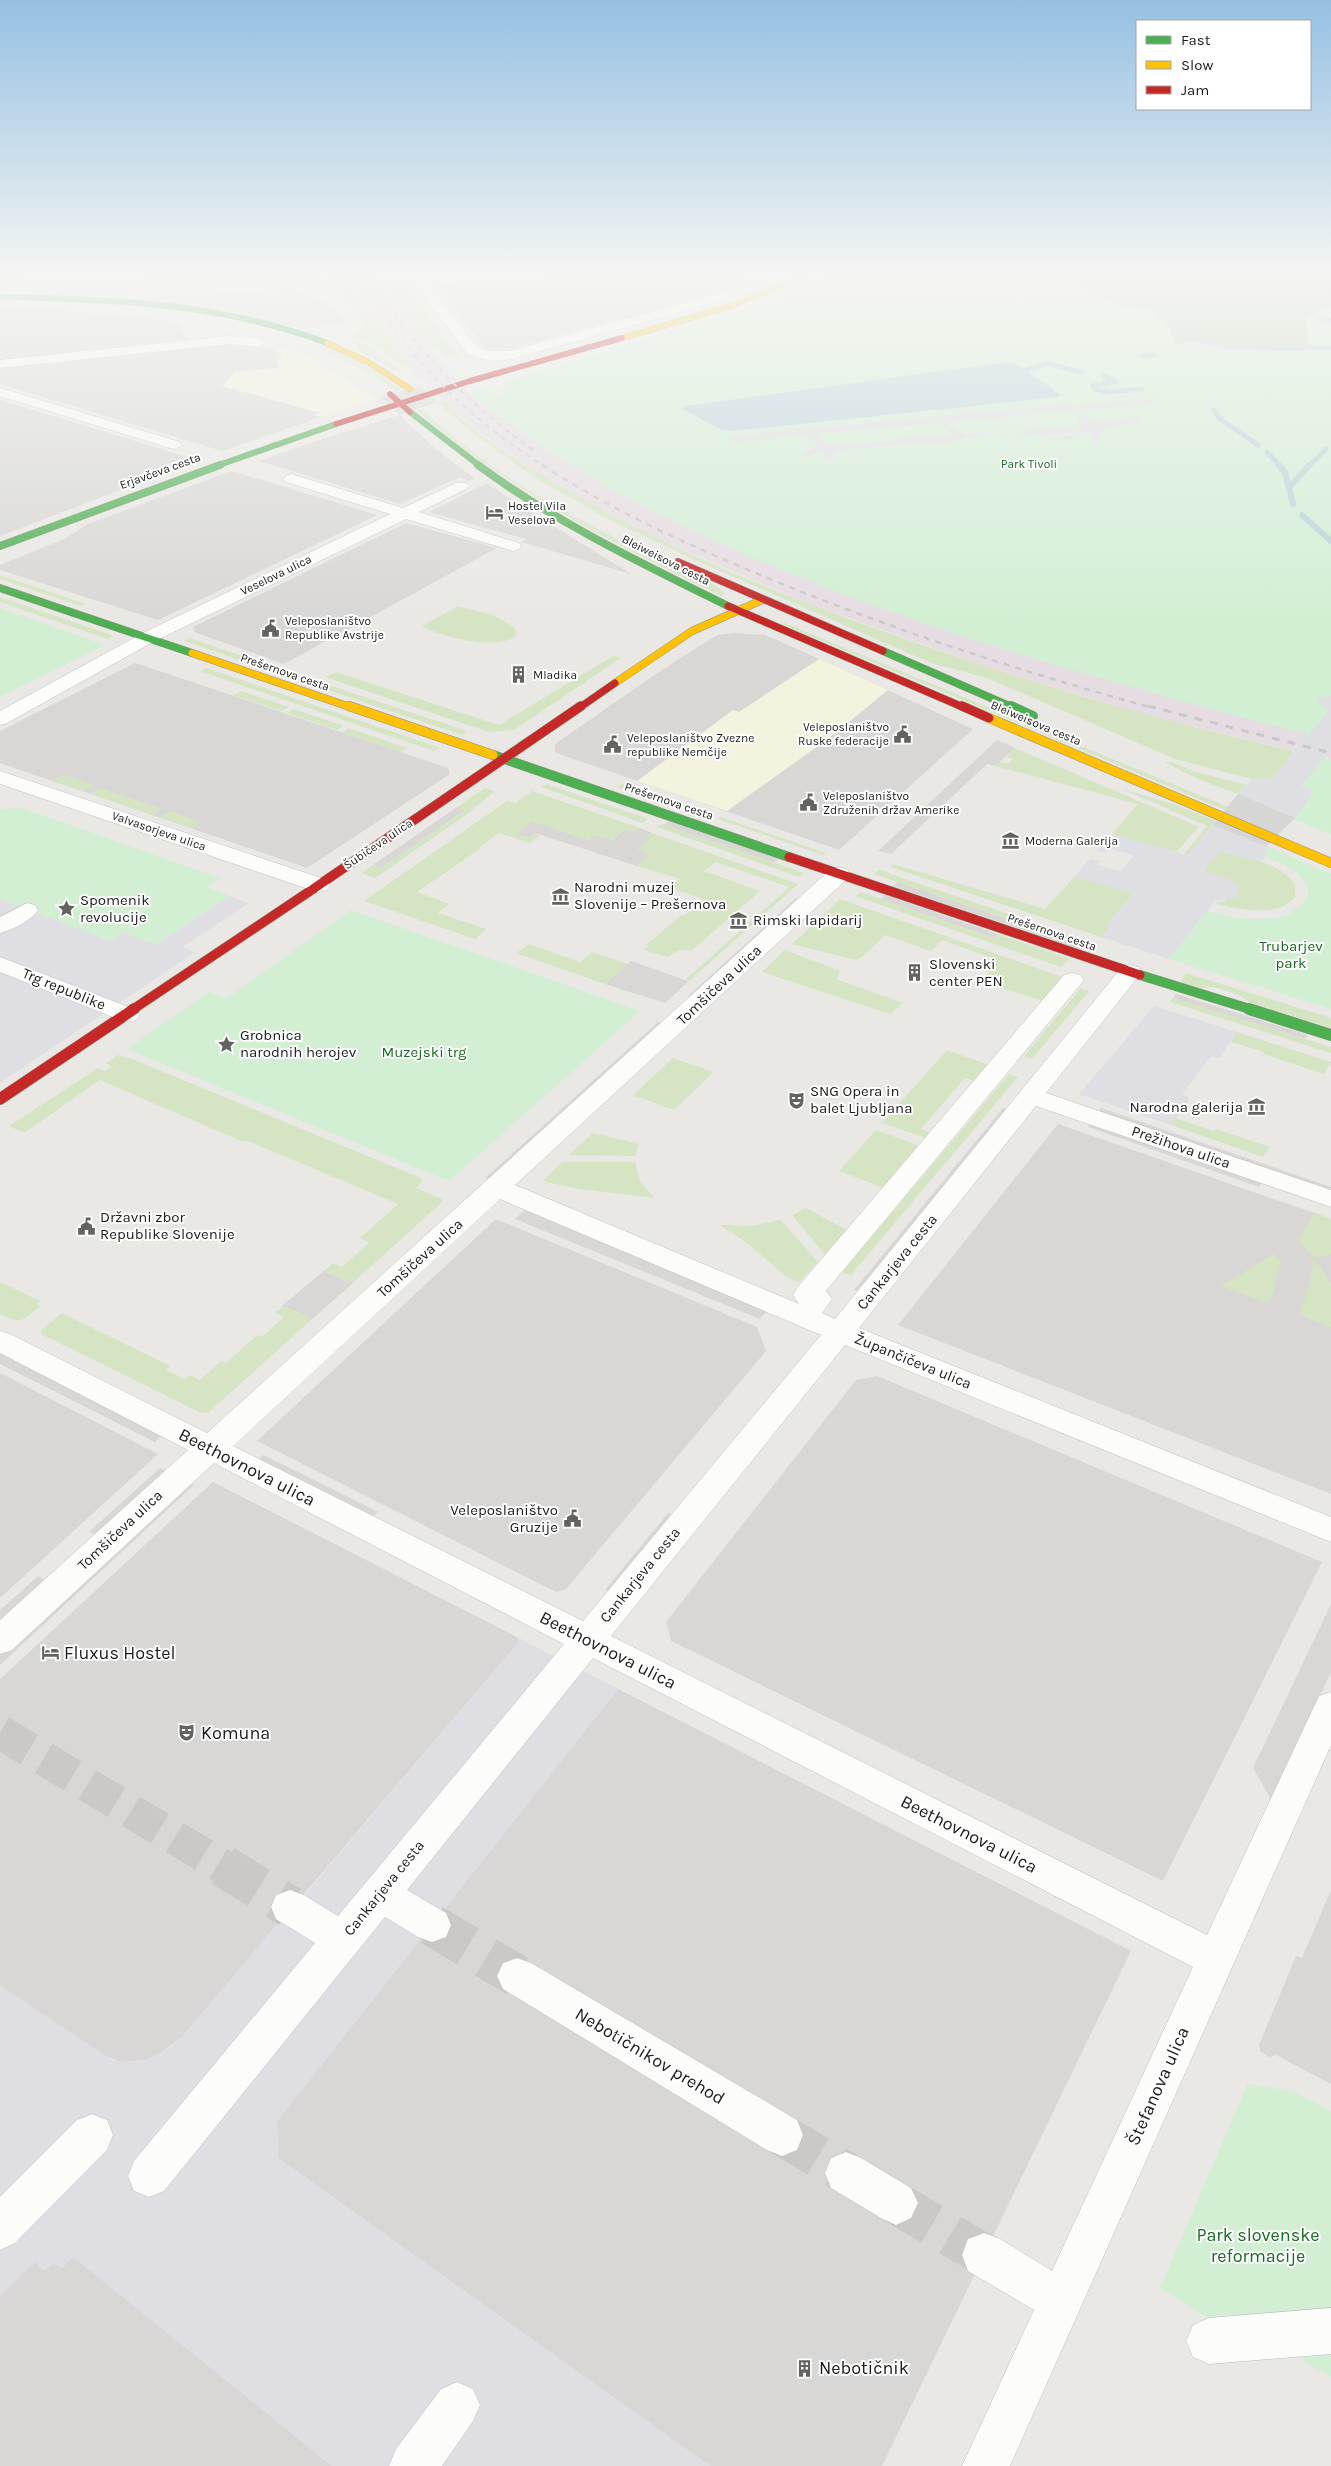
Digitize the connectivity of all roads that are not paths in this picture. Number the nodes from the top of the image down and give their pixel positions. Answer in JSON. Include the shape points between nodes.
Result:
{"nodes":[{"id":1,"x":384,"y":389,"type":"edge"},
{"id":2,"x":410,"y":389,"type":"edge"},
{"id":3,"x":450,"y":389,"type":"edge"},
{"id":4,"x":0,"y":392,"type":"edge"},
{"id":5,"x":428,"y":406,"type":"dead end"},
{"id":6,"x":175,"y":445,"type":"dead end"},
{"id":7,"x":291,"y":480,"type":"dead end"},
{"id":8,"x":461,"y":486,"type":"dead end"},
{"id":9,"x":405,"y":513,"type":"junction"},
{"id":10,"x":0,"y":546,"type":"edge"},
{"id":11,"x":513,"y":546,"type":"dead end"},
{"id":12,"x":665,"y":556,"type":"dead end"},
{"id":13,"x":0,"y":588,"type":"edge"},
{"id":14,"x":762,"y":600,"type":"junction"},
{"id":15,"x":736,"y":610,"type":"junction"},
{"id":16,"x":147,"y":638,"type":"junction"},
{"id":17,"x":0,"y":719,"type":"edge"},
{"id":18,"x":1044,"y":721,"type":"dead end"},
{"id":19,"x":502,"y":759,"type":"junction"},
{"id":20,"x":0,"y":777,"type":"edge"},
{"id":21,"x":1331,"y":863,"type":"edge"},
{"id":22,"x":839,"y":874,"type":"junction"},
{"id":23,"x":314,"y":888,"type":"junction"},
{"id":24,"x":27,"y":910,"type":"dead end"},
{"id":25,"x":0,"y":926,"type":"edge"},
{"id":26,"x":0,"y":964,"type":"edge"},
{"id":27,"x":1130,"y":972,"type":"junction"},
{"id":28,"x":1072,"y":980,"type":"dead end"},
{"id":29,"x":128,"y":1015,"type":"junction"},
{"id":30,"x":1331,"y":1035,"type":"edge"},
{"id":31,"x":1031,"y":1096,"type":"junction"},
{"id":32,"x":0,"y":1100,"type":"edge"},
{"id":33,"x":497,"y":1188,"type":"junction"},
{"id":34,"x":1331,"y":1199,"type":"edge"},
{"id":35,"x":804,"y":1316,"type":"junction"},
{"id":36,"x":840,"y":1332,"type":"junction"},
{"id":37,"x":0,"y":1341,"type":"edge"},
{"id":38,"x":209,"y":1447,"type":"junction"},
{"id":39,"x":1331,"y":1530,"type":"edge"},
{"id":40,"x":587,"y":1639,"type":"junction"},
{"id":41,"x":0,"y":1640,"type":"edge"},
{"id":42,"x":1331,"y":1706,"type":"edge"},
{"id":43,"x":380,"y":1894,"type":"junction"},
{"id":44,"x":290,"y":1907,"type":"tunnel mouth"},
{"id":45,"x":432,"y":1925,"type":"tunnel mouth"},
{"id":46,"x":343,"y":1939,"type":"junction"},
{"id":47,"x":1216,"y":1959,"type":"junction"},
{"id":48,"x":518,"y":1976,"type":"tunnel mouth"},
{"id":49,"x":92,"y":2135,"type":"dead end"},
{"id":50,"x":782,"y":2135,"type":"tunnel mouth"},
{"id":51,"x":846,"y":2173,"type":"tunnel mouth"},
{"id":52,"x":149,"y":2176,"type":"dead end"},
{"id":53,"x":896,"y":2203,"type":"tunnel mouth"},
{"id":54,"x":0,"y":2228,"type":"edge"},
{"id":55,"x":984,"y":2255,"type":"tunnel mouth"},
{"id":56,"x":1060,"y":2301,"type":"junction"},
{"id":57,"x":1331,"y":2331,"type":"edge"},
{"id":58,"x":1209,"y":2341,"type":"dead end"},
{"id":59,"x":456,"y":2405,"type":"dead end"},
{"id":60,"x":413,"y":2466,"type":"edge"},
{"id":61,"x":986,"y":2466,"type":"edge"}],
"edges":[{"from":1,"to":15,"type":"main road","name":"Bleiweisova cesta","bridge":true,"via":[[473,465],[528,502]]},
{"from":2,"to":5,"type":"main road"},
{"from":3,"to":10,"type":"main road","name":"Erjavčeva cesta","via":[[248,454]]},
{"from":4,"to":6,"type":"street"},
{"from":7,"to":9,"type":"street"},
{"from":8,"to":9,"type":"street","name":"Veselova ulica"},
{"from":9,"to":11,"type":"street"},
{"from":9,"to":16,"type":"street","name":"Veselova ulica"},
{"from":12,"to":14,"type":"main road","name":"Bleiweisova cesta"},
{"from":13,"to":16,"type":"main road","name":"Prešernova cesta"},
{"from":14,"to":15,"type":"main road","name":"Šubičeva ulica"},
{"from":14,"to":18,"type":"main road","name":"Bleiweisova cesta"},
{"from":15,"to":19,"type":"main road","name":"Šubičeva ulica","via":[[692,631]]},
{"from":15,"to":21,"type":"main road","name":"Bleiweisova cesta"},
{"from":16,"to":17,"type":"street"},
{"from":16,"to":19,"type":"main road","name":"Prešernova cesta"},
{"from":19,"to":22,"type":"main road","name":"Prešernova cesta"},
{"from":19,"to":23,"type":"main road","name":"Šubičeva ulica"},
{"from":20,"to":23,"type":"street","name":"Valvasorjeva ulica"},
{"from":22,"to":27,"type":"main road","name":"Prešernova cesta"},
{"from":22,"to":33,"type":"street","name":"Tomšičeva ulica"},
{"from":23,"to":29,"type":"main road","name":"Šubičeva ulica"},
{"from":24,"to":25,"type":"street"},
{"from":26,"to":29,"type":"street","name":"Trg republike"},
{"from":27,"to":30,"type":"main road","name":"Prešernova cesta"},
{"from":27,"to":31,"type":"street","name":"Cankarjeva cesta"},
{"from":28,"to":35,"type":"street","via":[[807,1294],[818,1299]]},
{"from":29,"to":32,"type":"main road","name":"Šubičeva ulica"},
{"from":31,"to":34,"type":"street","name":"Prežihova ulica"},
{"from":31,"to":36,"type":"street","name":"Cankarjeva cesta"},
{"from":33,"to":35,"type":"street","name":"Župančičeva ulica"},
{"from":33,"to":38,"type":"street","name":"Tomšičeva ulica"},
{"from":35,"to":36,"type":"street","name":"Župančičeva ulica"},
{"from":36,"to":39,"type":"street","name":"Župančičeva ulica"},
{"from":36,"to":40,"type":"street","name":"Cankarjeva cesta"},
{"from":37,"to":38,"type":"street","name":"Beethovnova ulica"},
{"from":38,"to":40,"type":"street","name":"Beethovnova ulica"},
{"from":38,"to":41,"type":"street","name":"Tomšičeva ulica"},
{"from":40,"to":43,"type":"street","name":"Cankarjeva cesta"},
{"from":40,"to":47,"type":"street","name":"Beethovnova ulica"},
{"from":42,"to":47,"type":"street","name":"Štefanova ulica"},
{"from":43,"to":45,"type":"street"},
{"from":43,"to":46,"type":"street","name":"Cankarjeva cesta"},
{"from":44,"to":46,"type":"street"},
{"from":46,"to":52,"type":"street","name":"Cankarjeva cesta"},
{"from":47,"to":56,"type":"street","name":"Štefanova ulica"},
{"from":48,"to":50,"type":"street","name":"Nebotičnikov prehod"},
{"from":49,"to":54,"type":"street"},
{"from":51,"to":53,"type":"street"},
{"from":55,"to":56,"type":"street"},
{"from":56,"to":61,"type":"street","name":"Štefanova ulica"},
{"from":57,"to":58,"type":"street"},
{"from":59,"to":60,"type":"street"}]}
